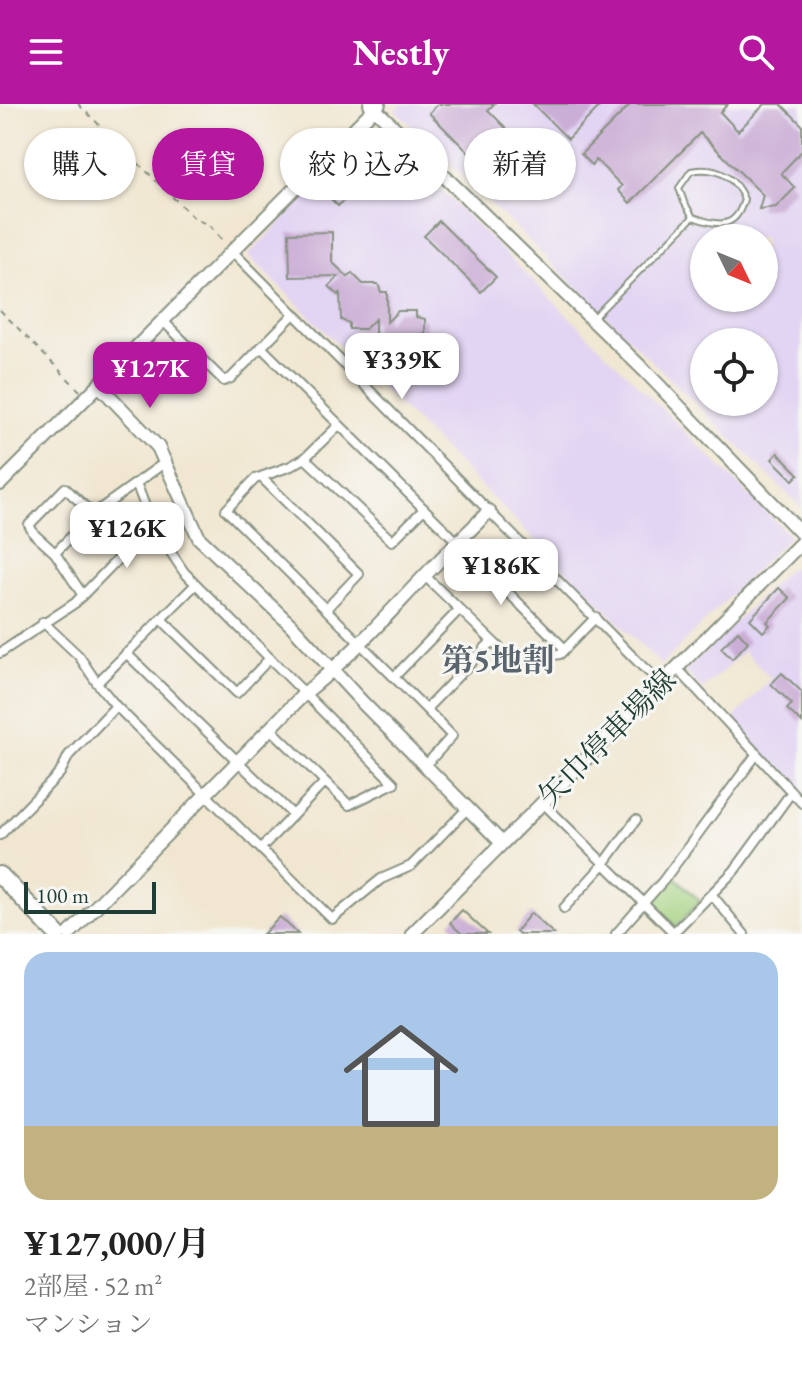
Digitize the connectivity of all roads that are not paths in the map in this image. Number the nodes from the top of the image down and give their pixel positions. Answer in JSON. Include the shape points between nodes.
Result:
{"nodes":[{"id":1,"x":375,"y":106,"type":"edge"},
{"id":2,"x":693,"y":217,"type":"junction"},
{"id":3,"x":232,"y":251,"type":"junction"},
{"id":4,"x":293,"y":315,"type":"junction"},
{"id":5,"x":592,"y":320,"type":"junction"},
{"id":6,"x":163,"y":321,"type":"junction"},
{"id":7,"x":261,"y":347,"type":"junction"},
{"id":8,"x":99,"y":385,"type":"junction"},
{"id":9,"x":338,"y":426,"type":"junction"},
{"id":10,"x":305,"y":458,"type":"junction"},
{"id":11,"x":167,"y":461,"type":"junction"},
{"id":12,"x":261,"y":477,"type":"junction"},
{"id":13,"x":136,"y":483,"type":"junction"},
{"id":14,"x":0,"y":484,"type":"edge"},
{"id":15,"x":424,"y":509,"type":"junction"},
{"id":16,"x":489,"y":511,"type":"junction"},
{"id":17,"x":93,"y":514,"type":"junction"},
{"id":18,"x":152,"y":524,"type":"junction"},
{"id":19,"x":802,"y":534,"type":"edge"},
{"id":20,"x":802,"y":542,"type":"edge"},
{"id":21,"x":459,"y":543,"type":"junction"},
{"id":22,"x":55,"y":553,"type":"junction"},
{"id":23,"x":425,"y":576,"type":"junction"},
{"id":24,"x":196,"y":584,"type":"junction"},
{"id":25,"x":82,"y":594,"type":"junction"},
{"id":26,"x":326,"y":609,"type":"junction"},
{"id":27,"x":459,"y":610,"type":"junction"},
{"id":28,"x":596,"y":617,"type":"junction"},
{"id":29,"x":161,"y":619,"type":"junction"},
{"id":30,"x":43,"y":622,"type":"junction"},
{"id":31,"x":491,"y":642,"type":"junction"},
{"id":32,"x":361,"y":644,"type":"junction"},
{"id":33,"x":565,"y":649,"type":"junction"},
{"id":34,"x":0,"y":653,"type":"edge"},
{"id":35,"x":126,"y":653,"type":"junction"},
{"id":36,"x":270,"y":658,"type":"junction"},
{"id":37,"x":676,"y":667,"type":"junction"},
{"id":38,"x":333,"y":670,"type":"junction"},
{"id":39,"x":394,"y":677,"type":"junction"},
{"id":40,"x":661,"y":682,"type":"junction"},
{"id":41,"x":97,"y":683,"type":"junction"},
{"id":42,"x":305,"y":693,"type":"junction"},
{"id":43,"x":116,"y":706,"type":"junction"},
{"id":44,"x":426,"y":709,"type":"junction"},
{"id":45,"x":271,"y":729,"type":"junction"},
{"id":46,"x":756,"y":755,"type":"junction"},
{"id":47,"x":239,"y":762,"type":"junction"},
{"id":48,"x":425,"y":766,"type":"junction"},
{"id":49,"x":325,"y":782,"type":"junction"},
{"id":50,"x":791,"y":793,"type":"junction"},
{"id":51,"x":206,"y":794,"type":"junction"},
{"id":52,"x":543,"y":803,"type":"junction"},
{"id":53,"x":802,"y":803,"type":"edge"},
{"id":54,"x":467,"y":809,"type":"junction"},
{"id":55,"x":293,"y":815,"type":"junction"},
{"id":56,"x":636,"y":820,"type":"dead end"},
{"id":57,"x":0,"y":835,"type":"edge"},
{"id":58,"x":502,"y":843,"type":"junction"},
{"id":59,"x":261,"y":848,"type":"junction"},
{"id":60,"x":604,"y":864,"type":"junction"},
{"id":61,"x":0,"y":875,"type":"edge"},
{"id":62,"x":0,"y":890,"type":"edge"},
{"id":63,"x":712,"y":895,"type":"junction"},
{"id":64,"x":644,"y":903,"type":"junction"},
{"id":65,"x":564,"y":908,"type":"dead end"},
{"id":66,"x":673,"y":933,"type":"edge"},
{"id":67,"x":43,"y":934,"type":"edge"},
{"id":68,"x":57,"y":934,"type":"edge"},
{"id":69,"x":69,"y":934,"type":"edge"},
{"id":70,"x":412,"y":934,"type":"edge"},
{"id":71,"x":616,"y":934,"type":"edge"},
{"id":72,"x":744,"y":934,"type":"edge"}],
"edges":[{"from":1,"to":3,"type":"street"},
{"from":1,"to":5,"type":"street"},
{"from":2,"to":2,"type":"lane","via":[[679,188],[691,171],[717,171],[739,187],[744,199],[737,218],[726,224]]},
{"from":2,"to":5,"type":"lane"},
{"from":3,"to":4,"type":"street"},
{"from":3,"to":6,"type":"street"},
{"from":4,"to":7,"type":"street"},
{"from":4,"to":16,"type":"street"},
{"from":5,"to":19,"type":"street"},
{"from":6,"to":7,"type":"street","via":[[224,381]]},
{"from":6,"to":8,"type":"street"},
{"from":7,"to":9,"type":"street"},
{"from":8,"to":11,"type":"street"},
{"from":8,"to":14,"type":"street"},
{"from":9,"to":10,"type":"street"},
{"from":9,"to":15,"type":"street"},
{"from":10,"to":12,"type":"street"},
{"from":10,"to":15,"type":"street","via":[[392,541]]},
{"from":11,"to":13,"type":"street"},
{"from":11,"to":38,"type":"street","via":[[199,538]]},
{"from":12,"to":26,"type":"street","via":[[359,574]]},
{"from":12,"to":26,"type":"street","via":[[226,510]]},
{"from":13,"to":17,"type":"street"},
{"from":13,"to":18,"type":"street"},
{"from":15,"to":21,"type":"street"},
{"from":16,"to":21,"type":"street"},
{"from":16,"to":28,"type":"street"},
{"from":17,"to":22,"type":"street"},
{"from":17,"to":22,"type":"street","via":[[65,488],[29,525]]},
{"from":18,"to":24,"type":"street"},
{"from":18,"to":25,"type":"street"},
{"from":20,"to":37,"type":"street","name":"矢巾停車場線"},
{"from":21,"to":23,"type":"street"},
{"from":21,"to":33,"type":"street"},
{"from":22,"to":25,"type":"street"},
{"from":23,"to":27,"type":"street"},
{"from":23,"to":32,"type":"street"},
{"from":24,"to":29,"type":"street"},
{"from":24,"to":36,"type":"street"},
{"from":25,"to":30,"type":"street"},
{"from":26,"to":32,"type":"street"},
{"from":27,"to":31,"type":"street"},
{"from":27,"to":39,"type":"street"},
{"from":28,"to":33,"type":"street"},
{"from":28,"to":40,"type":"street"},
{"from":29,"to":35,"type":"street"},
{"from":29,"to":36,"type":"street","via":[[237,693]]},
{"from":30,"to":34,"type":"street"},
{"from":30,"to":41,"type":"street","via":[[79,656]]},
{"from":31,"to":33,"type":"street","via":[[513,661]]},
{"from":31,"to":44,"type":"street"},
{"from":32,"to":38,"type":"street"},
{"from":32,"to":39,"type":"street"},
{"from":35,"to":41,"type":"street"},
{"from":35,"to":47,"type":"street"},
{"from":36,"to":42,"type":"street"},
{"from":37,"to":40,"type":"street","name":"矢巾停車場線"},
{"from":37,"to":46,"type":"street"},
{"from":38,"to":42,"type":"street"},
{"from":38,"to":48,"type":"street"},
{"from":39,"to":44,"type":"street"},
{"from":40,"to":52,"type":"street","name":"矢巾停車場線"},
{"from":41,"to":43,"type":"street"},
{"from":42,"to":45,"type":"street"},
{"from":42,"to":49,"type":"street","via":[[394,783],[349,805]]},
{"from":43,"to":51,"type":"street"},
{"from":43,"to":57,"type":"street"},
{"from":44,"to":48,"type":"street","via":[[452,736]]},
{"from":45,"to":47,"type":"street"},
{"from":45,"to":49,"type":"street"},
{"from":46,"to":50,"type":"street"},
{"from":46,"to":64,"type":"street"},
{"from":47,"to":51,"type":"street"},
{"from":47,"to":55,"type":"street"},
{"from":48,"to":54,"type":"street"},
{"from":49,"to":55,"type":"street"},
{"from":50,"to":53,"type":"street"},
{"from":50,"to":63,"type":"street"},
{"from":51,"to":59,"type":"street"},
{"from":51,"to":69,"type":"street"},
{"from":52,"to":58,"type":"street","name":"矢巾停車場線"},
{"from":52,"to":60,"type":"street"},
{"from":54,"to":58,"type":"street"},
{"from":54,"to":59,"type":"street","via":[[411,866],[381,879],[332,919]]},
{"from":55,"to":59,"type":"street"},
{"from":56,"to":60,"type":"street"},
{"from":58,"to":70,"type":"street","name":"矢巾停車場線"},
{"from":60,"to":64,"type":"street"},
{"from":60,"to":65,"type":"street"},
{"from":61,"to":68,"type":"highway"},
{"from":62,"to":67,"type":"highway"},
{"from":63,"to":66,"type":"street"},
{"from":63,"to":72,"type":"street"},
{"from":64,"to":66,"type":"street"},
{"from":64,"to":71,"type":"street"}]}
